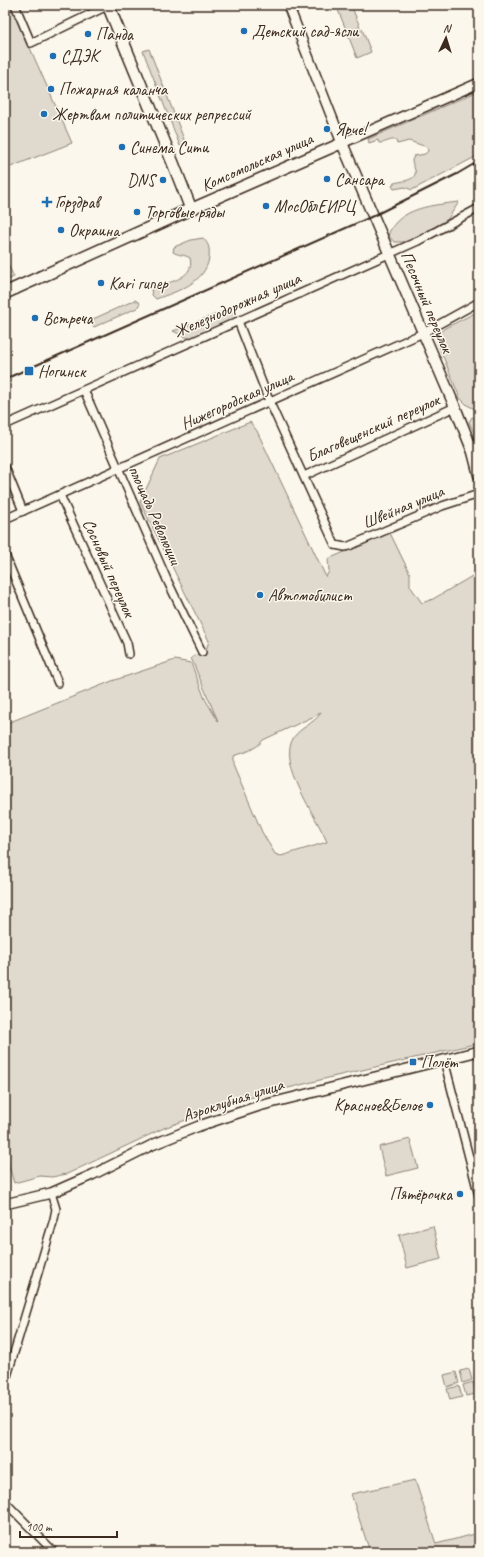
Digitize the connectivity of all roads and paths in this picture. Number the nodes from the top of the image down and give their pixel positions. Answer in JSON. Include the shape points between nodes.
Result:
{"nodes":[{"id":1,"x":15,"y":5,"type":"edge"},
{"id":2,"x":108,"y":5,"type":"edge"},
{"id":3,"x":288,"y":5,"type":"edge"},
{"id":4,"x":479,"y":83,"type":"edge"},
{"id":5,"x":342,"y":143,"type":"junction"},
{"id":6,"x":479,"y":208,"type":"edge"},
{"id":7,"x":190,"y":210,"type":"junction"},
{"id":8,"x":389,"y":253,"type":"junction"},
{"id":9,"x":5,"y":293,"type":"edge"},
{"id":10,"x":479,"y":302,"type":"edge"},
{"id":11,"x":238,"y":321,"type":"junction"},
{"id":12,"x":423,"y":333,"type":"junction"},
{"id":13,"x":84,"y":390,"type":"junction"},
{"id":14,"x":270,"y":403,"type":"junction"},
{"id":15,"x":455,"y":407,"type":"junction"},
{"id":16,"x":5,"y":425,"type":"edge"},
{"id":17,"x":5,"y":467,"type":"edge"},
{"id":18,"x":118,"y":469,"type":"junction"},
{"id":19,"x":479,"y":475,"type":"edge"},
{"id":20,"x":304,"y":476,"type":"junction"},
{"id":21,"x":479,"y":494,"type":"edge"},
{"id":22,"x":60,"y":495,"type":"junction"},
{"id":23,"x":23,"y":511,"type":"junction"},
{"id":24,"x":5,"y":519,"type":"edge"},
{"id":25,"x":5,"y":555,"type":"edge"},
{"id":26,"x":202,"y":652,"type":"dead end"},
{"id":27,"x":129,"y":654,"type":"dead end"},
{"id":28,"x":58,"y":683,"type":"dead end"},
{"id":29,"x":479,"y":1051,"type":"edge"},
{"id":30,"x":444,"y":1060,"type":"junction"},
{"id":31,"x":51,"y":1193,"type":"junction"},
{"id":32,"x":479,"y":1196,"type":"edge"},
{"id":33,"x":5,"y":1204,"type":"edge"},
{"id":34,"x":5,"y":1383,"type":"edge"},
{"id":35,"x":5,"y":1502,"type":"edge"},
{"id":36,"x":54,"y":1552,"type":"edge"}],
"edges":[{"from":1,"to":2,"type":"street","via":[[31,43]]},
{"from":2,"to":7,"type":"main road"},
{"from":3,"to":5,"type":"street"},
{"from":4,"to":5,"type":"street","name":"Комсомольская улица"},
{"from":5,"to":7,"type":"main road","name":"Комсомольская улица"},
{"from":5,"to":8,"type":"main road","name":"Песочный переулок"},
{"from":6,"to":8,"type":"street","name":"Железнодорожная улица","via":[[418,241]]},
{"from":7,"to":9,"type":"main road","name":"Комсомольская улица"},
{"from":8,"to":11,"type":"street","name":"Железнодорожная улица"},
{"from":8,"to":12,"type":"main road","name":"Песочный переулок"},
{"from":10,"to":12,"type":"street","name":"Нижегородская улица"},
{"from":11,"to":13,"type":"street","name":"Железнодорожная улица"},
{"from":11,"to":14,"type":"street"},
{"from":12,"to":14,"type":"street","name":"Нижегородская улица"},
{"from":12,"to":15,"type":"main road","name":"Песочный переулок"},
{"from":13,"to":16,"type":"street","name":"Железнодорожная улица"},
{"from":13,"to":18,"type":"street","name":"площадь Революции"},
{"from":14,"to":18,"type":"street","name":"Нижегородская улица"},
{"from":14,"to":20,"type":"street"},
{"from":15,"to":19,"type":"main road","name":"Песочный переулок"},
{"from":15,"to":20,"type":"street","name":"Благовещенский переулок"},
{"from":17,"to":23,"type":"street"},
{"from":18,"to":22,"type":"street","name":"Нижегородская улица"},
{"from":18,"to":26,"type":"street","name":"площадь Революции"},
{"from":20,"to":21,"type":"street","name":"Швейная улица","via":[[332,541],[339,547],[350,546],[442,506]]},
{"from":22,"to":23,"type":"street","name":"Нижегородская улица"},
{"from":22,"to":27,"type":"street","name":"Сосновый переулок","via":[[127,643]]},
{"from":23,"to":24,"type":"street","name":"Нижегородская улица"},
{"from":25,"to":28,"type":"street"},
{"from":29,"to":30,"type":"street","name":"Аэроклубная улица"},
{"from":30,"to":31,"type":"street","name":"Аэроклубная улица","via":[[259,1106],[199,1126],[152,1145]]},
{"from":30,"to":32,"type":"street"},
{"from":31,"to":33,"type":"street","name":"Аэроклубная улица"},
{"from":31,"to":34,"type":"street","via":[[56,1210],[54,1219]]},
{"from":35,"to":36,"type":"street"}]}
